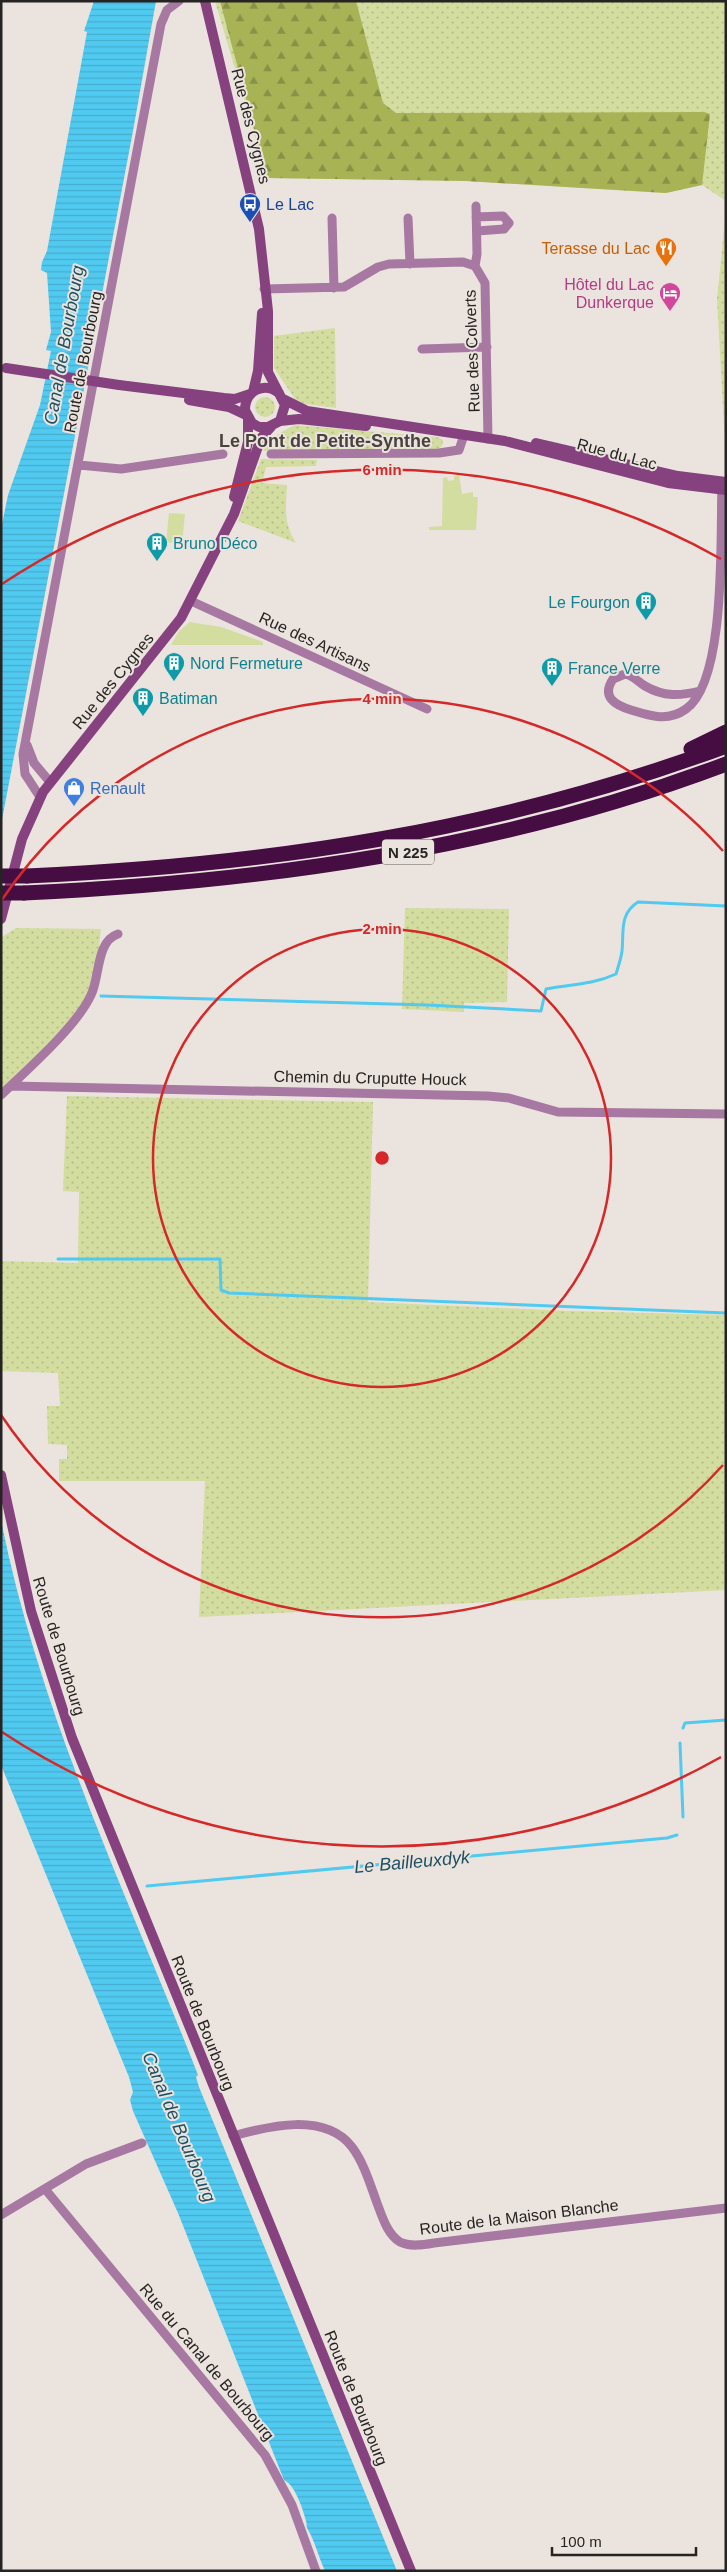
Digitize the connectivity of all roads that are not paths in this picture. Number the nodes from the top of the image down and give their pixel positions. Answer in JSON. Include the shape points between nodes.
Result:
{"nodes":[{"id":1,"x":179,"y":1,"type":"edge"},
{"id":2,"x":205,"y":1,"type":"edge"},
{"id":3,"x":476,"y":206,"type":"dead end"},
{"id":4,"x":476,"y":217,"type":"junction"},
{"id":5,"x":332,"y":218,"type":"dead end"},
{"id":6,"x":408,"y":218,"type":"dead end"},
{"id":7,"x":477,"y":231,"type":"junction"},
{"id":8,"x":410,"y":264,"type":"junction"},
{"id":9,"x":475,"y":266,"type":"junction"},
{"id":10,"x":334,"y":288,"type":"junction"},
{"id":11,"x":264,"y":289,"type":"junction"},
{"id":12,"x":487,"y":347,"type":"junction"},
{"id":13,"x":422,"y":349,"type":"dead end"},
{"id":14,"x":4,"y":368,"type":"edge"},
{"id":15,"x":119,"y":385,"type":"junction"},
{"id":16,"x":251,"y":393,"type":"junction"},
{"id":17,"x":281,"y":396,"type":"junction"},
{"id":18,"x":247,"y":417,"type":"junction"},
{"id":19,"x":276,"y":424,"type":"junction"},
{"id":20,"x":418,"y":429,"type":"junction"},
{"id":21,"x":464,"y":436,"type":"junction"},
{"id":22,"x":488,"y":439,"type":"junction"},
{"id":23,"x":223,"y":454,"type":"dead end"},
{"id":24,"x":271,"y":454,"type":"dead end"},
{"id":25,"x":80,"y":465,"type":"junction"},
{"id":26,"x":724,"y":486,"type":"edge"},
{"id":27,"x":203,"y":578,"type":"junction"},
{"id":28,"x":191,"y":601,"type":"junction"},
{"id":29,"x":700,"y":691,"type":"junction"},
{"id":30,"x":427,"y":709,"type":"dead end"},
{"id":31,"x":726,"y":732,"type":"edge"},
{"id":32,"x":27,"y":736,"type":"junction"},
{"id":33,"x":726,"y":746,"type":"edge"},
{"id":34,"x":726,"y":764,"type":"edge"},
{"id":35,"x":50,"y":782,"type":"junction"},
{"id":36,"x":567,"y":797,"type":"junction"},
{"id":37,"x":40,"y":798,"type":"junction"},
{"id":38,"x":1,"y":876,"type":"edge"},
{"id":39,"x":1,"y":893,"type":"edge"},
{"id":40,"x":1,"y":919,"type":"edge"},
{"id":41,"x":118,"y":934,"type":"dead end"},
{"id":42,"x":11,"y":1086,"type":"junction"},
{"id":43,"x":1,"y":1095,"type":"edge"},
{"id":44,"x":726,"y":1114,"type":"edge"},
{"id":45,"x":1,"y":1475,"type":"edge"},
{"id":46,"x":233,"y":2136,"type":"junction"},
{"id":47,"x":142,"y":2143,"type":"dead end"},
{"id":48,"x":45,"y":2189,"type":"junction"},
{"id":49,"x":726,"y":2208,"type":"edge"},
{"id":50,"x":1,"y":2215,"type":"edge"},
{"id":51,"x":316,"y":2571,"type":"edge"},
{"id":52,"x":411,"y":2571,"type":"edge"}],
"edges":[{"from":1,"to":25,"type":"street","name":"Route de Bourbourg","via":[[168,10],[161,24]]},
{"from":2,"to":11,"type":"main road","name":"Rue des Cygnes","via":[[254,200]]},
{"from":3,"to":4,"type":"street","name":"Rue des Colverts"},
{"from":4,"to":7,"type":"street","name":"Rue des Colverts"},
{"from":4,"to":7,"type":"street","via":[[503,216],[509,222],[504,229]]},
{"from":5,"to":10,"type":"street"},
{"from":6,"to":8,"type":"street"},
{"from":7,"to":9,"type":"street","name":"Rue des Colverts"},
{"from":8,"to":9,"type":"street","name":"Rue des Colverts","via":[[463,262]]},
{"from":8,"to":10,"type":"street","name":"Rue des Colverts","via":[[381,266],[347,285]]},
{"from":9,"to":12,"type":"street","name":"Rue des Colverts","via":[[485,283]]},
{"from":10,"to":11,"type":"street","name":"Rue des Colverts"},
{"from":11,"to":16,"type":"main road","name":"Rue des Cygnes","via":[[258,371]]},
{"from":11,"to":17,"type":"main road","name":"Rue des Cygnes","via":[[268,372]]},
{"from":12,"to":13,"type":"street"},
{"from":12,"to":22,"type":"street","name":"Rue des Colverts"},
{"from":14,"to":15,"type":"main road","bridge":true},
{"from":15,"to":16,"type":"main road","via":[[235,399]]},
{"from":15,"to":18,"type":"main road","via":[[229,407]]},
{"from":16,"to":17,"type":"main road","via":[[266,387]]},
{"from":16,"to":18,"type":"main road","via":[[246,402]]},
{"from":17,"to":19,"type":"main road","via":[[285,410]]},
{"from":17,"to":20,"type":"main road","name":"Rue du Lac","via":[[304,410]]},
{"from":18,"to":19,"type":"main road","via":[[259,427]]},
{"from":18,"to":27,"type":"main road","name":"Rue des Cygnes","via":[[249,438],[241,475]]},
{"from":19,"to":20,"type":"main road","name":"Rue du Lac","via":[[299,419]]},
{"from":19,"to":27,"type":"main road","name":"Rue des Cygnes","via":[[260,438],[237,506]]},
{"from":20,"to":21,"type":"main road","name":"Rue du Lac"},
{"from":21,"to":22,"type":"main road","name":"Rue du Lac"},
{"from":21,"to":24,"type":"street","via":[[459,450],[439,453]]},
{"from":22,"to":26,"type":"main road","name":"Rue du Lac","via":[[548,444]]},
{"from":23,"to":25,"type":"street","via":[[121,469]]},
{"from":25,"to":32,"type":"street","name":"Route de Bourbourg"},
{"from":26,"to":29,"type":"street","name":"Rue du Lac","via":[[717,625]]},
{"from":27,"to":28,"type":"main road","name":"Rue des Cygnes"},
{"from":28,"to":30,"type":"street","name":"Rue des Artisans"},
{"from":28,"to":35,"type":"main road","name":"Rue des Cygnes","via":[[158,649]]},
{"from":29,"to":29,"type":"street","name":"Rue du Lac","via":[[670,695],[625,674],[615,676],[608,690],[609,697],[616,704],[657,717],[684,711]]},
{"from":31,"to":36,"type":"highway"},
{"from":32,"to":35,"type":"street","name":"Route de Bourbourg","via":[[30,756]]},
{"from":32,"to":37,"type":"street","name":"Route de Bourbourg","via":[[24,769]]},
{"from":33,"to":36,"type":"highway","number":"N 225"},
{"from":34,"to":39,"type":"highway","number":"N 225","bridge":true,"via":[[537,823],[351,863],[201,882]]},
{"from":35,"to":37,"type":"main road","name":"Rue des Cygnes"},
{"from":36,"to":38,"type":"highway","number":"N 225","bridge":true,"via":[[428,831],[306,852],[184,867]]},
{"from":37,"to":40,"type":"main road","name":"Rue des Cygnes","via":[[22,839]]},
{"from":41,"to":42,"type":"street","via":[[105,945],[92,993],[83,1009]]},
{"from":42,"to":43,"type":"street"},
{"from":42,"to":44,"type":"street","name":"Chemin du Cruputte Houck","via":[[480,1096],[509,1098],[558,1112]]},
{"from":45,"to":46,"type":"main road","name":"Route de Bourbourg","via":[[28,1599],[60,1705],[95,1799]]},
{"from":46,"to":49,"type":"street","name":"Route de la Maison Blanche","via":[[277,2127],[305,2126],[325,2128],[340,2135],[360,2160],[388,2230],[407,2244]]},
{"from":46,"to":52,"type":"main road","name":"Route de Bourbourg"},
{"from":47,"to":48,"type":"street","via":[[86,2164]]},
{"from":48,"to":50,"type":"street"},
{"from":48,"to":51,"type":"street","name":"Rue du Canal de Bourbourg","via":[[265,2455],[292,2505]]}]}
